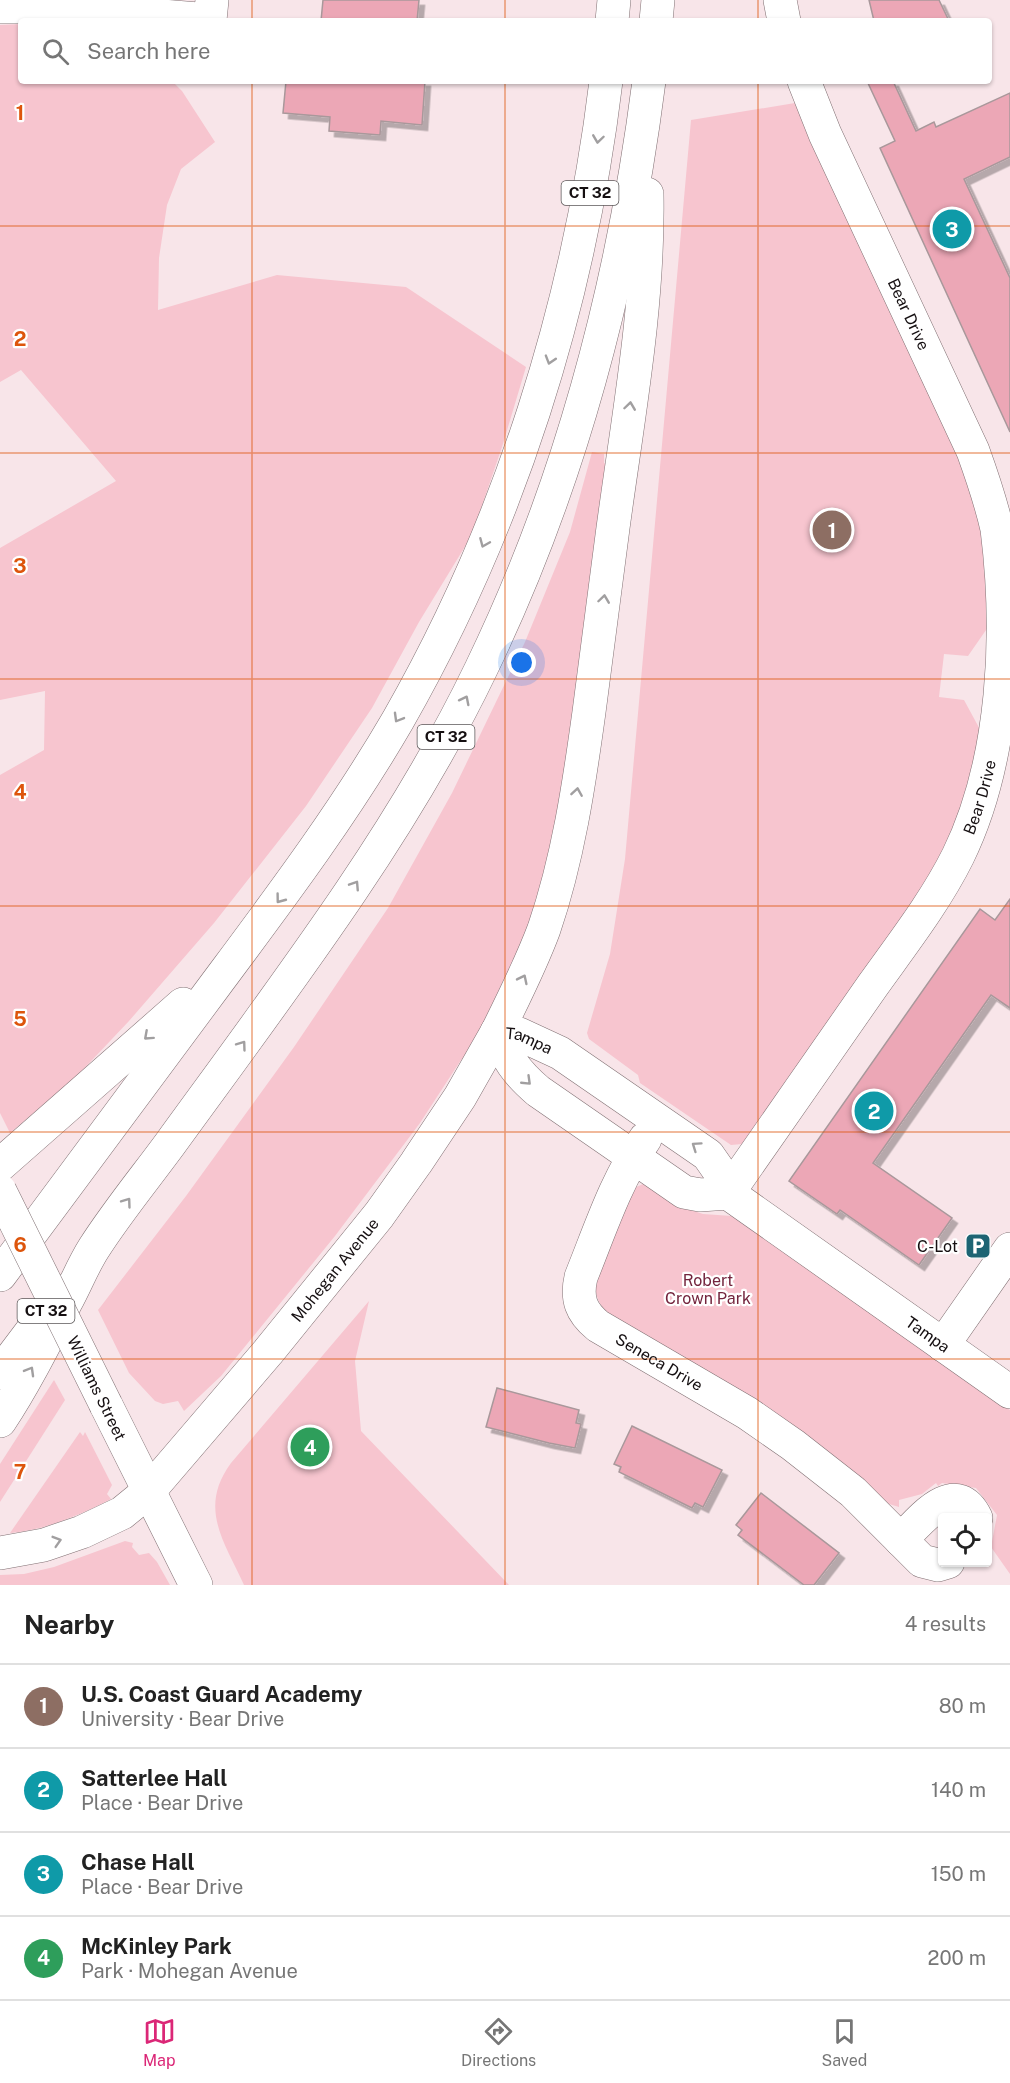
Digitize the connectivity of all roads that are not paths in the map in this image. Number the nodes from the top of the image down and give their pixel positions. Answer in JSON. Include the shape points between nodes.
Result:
{"nodes":[{"id":1,"x":212,"y":0,"type":"edge"},
{"id":2,"x":614,"y":0,"type":"edge"},
{"id":3,"x":658,"y":0,"type":"edge"},
{"id":4,"x":780,"y":0,"type":"edge"},
{"id":5,"x":0,"y":7,"type":"edge"},
{"id":6,"x":186,"y":18,"type":"edge"},
{"id":7,"x":210,"y":18,"type":"edge"},
{"id":8,"x":612,"y":18,"type":"edge"},
{"id":9,"x":656,"y":18,"type":"edge"},
{"id":10,"x":783,"y":18,"type":"edge"},
{"id":11,"x":606,"y":84,"type":"edge"},
{"id":12,"x":649,"y":84,"type":"edge"},
{"id":13,"x":805,"y":84,"type":"edge"},
{"id":14,"x":639,"y":150,"type":"junction"},
{"id":15,"x":238,"y":955,"type":"junction"},
{"id":16,"x":497,"y":1032,"type":"junction"},
{"id":17,"x":658,"y":1121,"type":"junction"},
{"id":18,"x":633,"y":1156,"type":"junction"},
{"id":19,"x":0,"y":1165,"type":"edge"},
{"id":20,"x":0,"y":1191,"type":"edge"},
{"id":21,"x":728,"y":1193,"type":"junction"},
{"id":22,"x":1010,"y":1249,"type":"edge"},
{"id":23,"x":93,"y":1250,"type":"junction"},
{"id":24,"x":0,"y":1275,"type":"edge"},
{"id":25,"x":943,"y":1345,"type":"junction"},
{"id":26,"x":0,"y":1373,"type":"edge"},
{"id":27,"x":1010,"y":1392,"type":"edge"},
{"id":28,"x":0,"y":1421,"type":"edge"},
{"id":29,"x":149,"y":1491,"type":"junction"},
{"id":30,"x":973,"y":1513,"type":"edge"},
{"id":31,"x":901,"y":1540,"type":"junction"},
{"id":32,"x":0,"y":1553,"type":"edge"},
{"id":33,"x":938,"y":1565,"type":"edge"},
{"id":34,"x":196,"y":1585,"type":"edge"}],
"edges":[{"from":1,"to":7,"type":"main road"},
{"from":2,"to":8,"type":"main road"},
{"from":3,"to":9,"type":"main road"},
{"from":4,"to":10,"type":"main road"},
{"from":5,"to":6,"type":"main road","via":[[55,7]]},
{"from":11,"to":15,"type":"main road","number":"CT 32","one_way":true,"via":[[586,213],[566,304],[511,476],[479,554],[424,671],[378,753],[332,826]]},
{"from":12,"to":14,"type":"main road","number":"CT 32"},
{"from":13,"to":21,"type":"main road","name":"Bear Drive","via":[[973,451],[988,493],[997,529],[1007,608],[1005,671],[997,736],[986,780],[943,885]]},
{"from":16,"to":14,"type":"main road","name":"Mohegan Avenue","one_way":true,"via":[[544,928],[571,827],[582,760],[644,291],[646,190]]},
{"from":23,"to":14,"type":"main road","number":"CT 32","one_way":true,"via":[[351,891],[417,788],[480,671],[541,530],[588,389],[622,251]]},
{"from":15,"to":19,"type":"main road","one_way":true},
{"from":15,"to":24,"type":"main road","number":"CT 32"},
{"from":16,"to":17,"type":"main road","name":"Tampa","via":[[519,1034],[560,1053]]},
{"from":16,"to":18,"type":"main road","name":"Tampa","one_way":true,"via":[[507,1057],[521,1076]]},
{"from":16,"to":29,"type":"main road","name":"Mohegan Avenue","via":[[460,1098],[379,1215]]},
{"from":17,"to":18,"type":"main road","name":"Seneca Drive"},
{"from":21,"to":17,"type":"main road","name":"Tampa","one_way":true,"via":[[724,1178],[708,1155]]},
{"from":18,"to":21,"type":"main road","name":"Tampa","via":[[684,1192]]},
{"from":18,"to":31,"type":"main road","name":"Seneca Drive","via":[[581,1277],[582,1310],[598,1326],[747,1413],[793,1445],[853,1492]]},
{"from":20,"to":29,"type":"main road","name":"Williams Street","bridge":true},
{"from":21,"to":25,"type":"main road","name":"Tampa"},
{"from":22,"to":25,"type":"main road"},
{"from":23,"to":26,"type":"main road","number":"CT 32"},
{"from":28,"to":23,"type":"main road","one_way":true},
{"from":25,"to":27,"type":"main road","name":"Tampa"},
{"from":32,"to":29,"type":"main road","name":"Mohegan Avenue","one_way":true,"via":[[27,1550],[76,1535],[122,1513]]},
{"from":29,"to":34,"type":"main road","name":"Williams Street"},
{"from":30,"to":31,"type":"main road","via":[[962,1503],[944,1502]]},
{"from":31,"to":33,"type":"main road","name":"Seneca Drive","via":[[922,1561]]}]}
